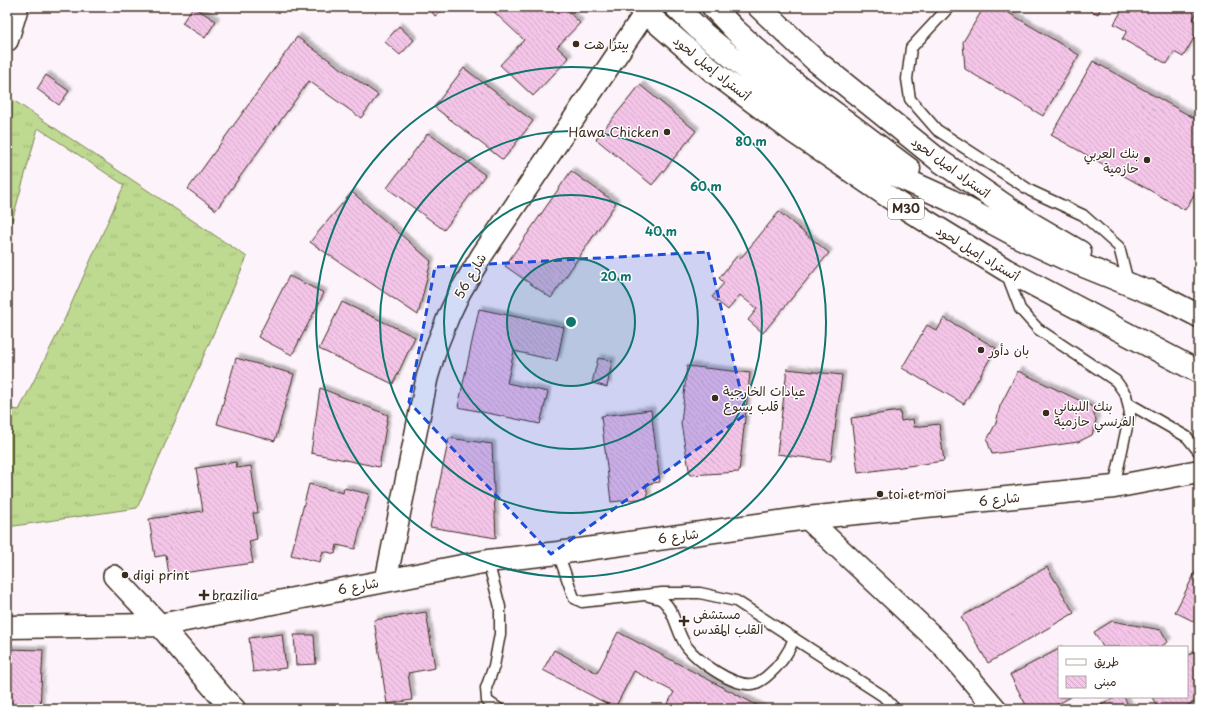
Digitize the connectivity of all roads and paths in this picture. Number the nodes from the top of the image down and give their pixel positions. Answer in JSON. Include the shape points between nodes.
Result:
{"nodes":[{"id":1,"x":17,"y":7,"type":"edge"},
{"id":2,"x":676,"y":7,"type":"edge"},
{"id":3,"x":713,"y":7,"type":"edge"},
{"id":4,"x":759,"y":7,"type":"edge"},
{"id":5,"x":949,"y":7,"type":"edge"},
{"id":6,"x":642,"y":10,"type":"edge"},
{"id":7,"x":7,"y":40,"type":"edge"},
{"id":8,"x":948,"y":199,"type":"junction"},
{"id":9,"x":1006,"y":270,"type":"junction"},
{"id":10,"x":1126,"y":278,"type":"junction"},
{"id":11,"x":1163,"y":298,"type":"junction"},
{"id":12,"x":1199,"y":316,"type":"edge"},
{"id":13,"x":1199,"y":372,"type":"edge"},
{"id":14,"x":1128,"y":403,"type":"junction"},
{"id":15,"x":1199,"y":452,"type":"edge"},
{"id":16,"x":1199,"y":471,"type":"edge"},
{"id":17,"x":1114,"y":487,"type":"junction"},
{"id":18,"x":807,"y":518,"type":"junction"},
{"id":19,"x":558,"y":553,"type":"junction"},
{"id":20,"x":488,"y":561,"type":"junction"},
{"id":21,"x":114,"y":576,"type":"dead end"},
{"id":22,"x":386,"y":580,"type":"junction"},
{"id":23,"x":645,"y":595,"type":"junction"},
{"id":24,"x":160,"y":624,"type":"junction"},
{"id":25,"x":7,"y":627,"type":"edge"},
{"id":26,"x":794,"y":638,"type":"junction"},
{"id":27,"x":234,"y":709,"type":"edge"},
{"id":28,"x":499,"y":709,"type":"edge"},
{"id":29,"x":895,"y":709,"type":"edge"},
{"id":30,"x":996,"y":709,"type":"edge"}],
"edges":[{"from":1,"to":7,"type":"main road"},
{"from":2,"to":8,"type":"main road","via":[[704,34],[773,91],[848,146],[885,170]]},
{"from":3,"to":8,"type":"main road","via":[[788,78]]},
{"from":4,"to":10,"type":"main road","name":"اتستراد اميل لحود","via":[[816,61],[940,161],[1032,224]]},
{"from":5,"to":10,"type":"lane","via":[[911,48],[907,79],[910,99],[937,130],[1031,191],[1083,215],[1119,247]]},
{"from":6,"to":9,"type":"main road","name":"أتستراد إميل لحود","number":"M30","via":[[715,72],[795,133],[904,208]]},
{"from":6,"to":22,"type":"street","name":"شارع 56","via":[[482,255],[449,315],[427,378]]},
{"from":8,"to":11,"type":"main road","via":[[1050,252]]},
{"from":9,"to":13,"type":"main road","name":"أتستراد إميل لحود","number":"M30"},
{"from":9,"to":14,"type":"lane","via":[[1020,309],[1038,330],[1116,381],[1126,395]]},
{"from":10,"to":11,"type":"main road","name":"اتستراد اميل لحود"},
{"from":11,"to":12,"type":"main road"},
{"from":14,"to":15,"type":"lane","via":[[1187,436]]},
{"from":14,"to":17,"type":"lane","via":[[1128,428]]},
{"from":16,"to":17,"type":"main road","name":"شارع 6"},
{"from":17,"to":18,"type":"main road","name":"شارع 6"},
{"from":18,"to":19,"type":"main road","name":"شارع 6"},
{"from":18,"to":30,"type":"street","via":[[942,645]]},
{"from":19,"to":20,"type":"main road","name":"شارع 6"},
{"from":19,"to":23,"type":"lane","via":[[574,598],[582,602]]},
{"from":20,"to":22,"type":"main road","name":"شارع 6"},
{"from":20,"to":28,"type":"lane","via":[[500,607],[500,634],[494,666],[486,688],[487,701]]},
{"from":21,"to":24,"type":"street"},
{"from":22,"to":24,"type":"main road","name":"شارع 6"},
{"from":23,"to":26,"type":"lane","via":[[700,593],[736,601]]},
{"from":23,"to":26,"type":"lane","via":[[663,601],[669,608],[686,647],[696,657],[731,680],[753,684],[762,680],[780,663],[792,646]]},
{"from":24,"to":25,"type":"main road","name":"شارع 6"},
{"from":24,"to":27,"type":"main road"},
{"from":26,"to":29,"type":"lane","via":[[883,696]]}]}
